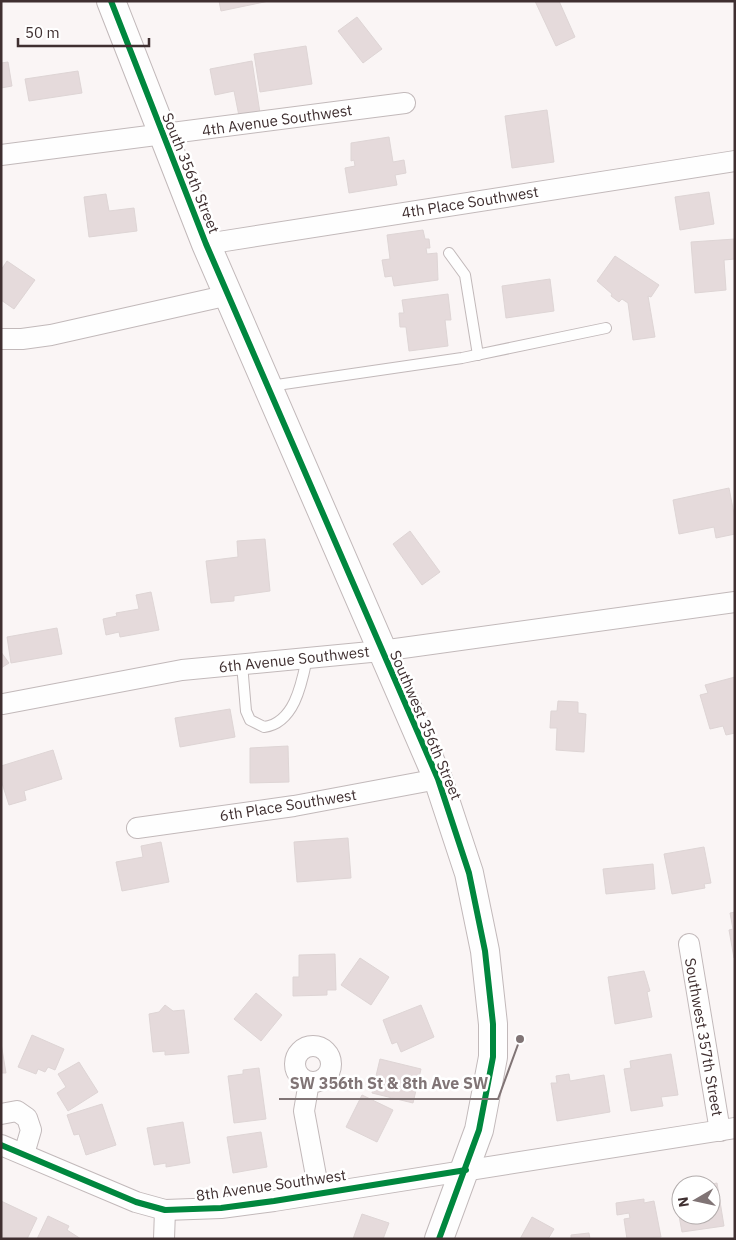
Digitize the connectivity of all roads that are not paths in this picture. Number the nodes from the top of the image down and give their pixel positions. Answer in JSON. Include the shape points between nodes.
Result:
{"nodes":[{"id":1,"x":111,"y":1,"type":"edge"},
{"id":2,"x":405,"y":103,"type":"dead end"},
{"id":3,"x":163,"y":135,"type":"junction"},
{"id":4,"x":1,"y":155,"type":"edge"},
{"id":5,"x":735,"y":161,"type":"edge"},
{"id":6,"x":206,"y":244,"type":"junction"},
{"id":7,"x":448,"y":253,"type":"dead end"},
{"id":8,"x":229,"y":294,"type":"junction"},
{"id":9,"x":606,"y":328,"type":"dead end"},
{"id":10,"x":1,"y":339,"type":"edge"},
{"id":11,"x":254,"y":353,"type":"joint"},
{"id":12,"x":478,"y":355,"type":"junction"},
{"id":13,"x":268,"y":386,"type":"junction"},
{"id":14,"x":735,"y":602,"type":"edge"},
{"id":15,"x":381,"y":651,"type":"junction"},
{"id":16,"x":307,"y":658,"type":"junction"},
{"id":17,"x":242,"y":664,"type":"junction"},
{"id":18,"x":3,"y":704,"type":"dead end"},
{"id":19,"x":438,"y":779,"type":"junction"},
{"id":20,"x":137,"y":828,"type":"dead end"},
{"id":21,"x":689,"y":944,"type":"dead end"},
{"id":22,"x":309,"y":1082,"type":"dead end"},
{"id":23,"x":1,"y":1114,"type":"edge"},
{"id":24,"x":728,"y":1129,"type":"edge"},
{"id":25,"x":1,"y":1145,"type":"edge"},
{"id":26,"x":24,"y":1154,"type":"junction"},
{"id":27,"x":466,"y":1170,"type":"junction"},
{"id":28,"x":319,"y":1192,"type":"junction"},
{"id":29,"x":165,"y":1210,"type":"junction"},
{"id":30,"x":164,"y":1239,"type":"edge"},
{"id":31,"x":440,"y":1239,"type":"edge"}],
"edges":[{"from":1,"to":3,"type":"main road","name":"South 356th Street"},
{"from":2,"to":3,"type":"street","name":"4th Avenue Southwest"},
{"from":3,"to":4,"type":"street","name":"4th Avenue Southwest"},
{"from":3,"to":6,"type":"main road","name":"South 356th Street"},
{"from":5,"to":6,"type":"street","name":"4th Place Southwest"},
{"from":6,"to":8,"type":"main road","name":"South 356th Street"},
{"from":7,"to":12,"type":"lane","via":[[465,275]]},
{"from":8,"to":10,"type":"street","via":[[51,335]]},
{"from":8,"to":11,"type":"main road","name":"South 356th Street"},
{"from":9,"to":12,"type":"lane"},
{"from":11,"to":13,"type":"main road","name":"Southwest 356th Street"},
{"from":12,"to":13,"type":"lane"},
{"from":13,"to":15,"type":"main road","name":"Southwest 356th Street"},
{"from":14,"to":15,"type":"street","name":"6th Avenue Southwest"},
{"from":15,"to":16,"type":"street","name":"6th Avenue Southwest"},
{"from":15,"to":19,"type":"main road","name":"Southwest 356th Street"},
{"from":16,"to":17,"type":"street","name":"6th Avenue Southwest"},
{"from":16,"to":17,"type":"lane","via":[[293,705],[277,723],[264,727],[250,720],[246,711]]},
{"from":17,"to":18,"type":"street","name":"6th Avenue Southwest","via":[[182,670]]},
{"from":19,"to":20,"type":"street","name":"6th Place Southwest","via":[[294,806]]},
{"from":19,"to":27,"type":"main road","name":"Southwest 356th Street","via":[[469,872],[485,951],[493,1024],[493,1057],[488,1085]]},
{"from":21,"to":24,"type":"street","name":"Southwest 357th Street"},
{"from":22,"to":28,"type":"street","via":[[304,1111]]},
{"from":23,"to":26,"type":"street","via":[[17,1111],[27,1118],[31,1130]]},
{"from":24,"to":27,"type":"street","name":"8th Avenue Southwest"},
{"from":25,"to":26,"type":"street","name":"8th Avenue Southwest"},
{"from":26,"to":29,"type":"street","name":"8th Avenue Southwest","via":[[136,1202]]},
{"from":27,"to":28,"type":"street","name":"8th Avenue Southwest"},
{"from":27,"to":31,"type":"main road","name":"Southwest 356th Street"},
{"from":28,"to":29,"type":"street","name":"8th Avenue Southwest","via":[[221,1208]]},
{"from":29,"to":30,"type":"street"}]}
